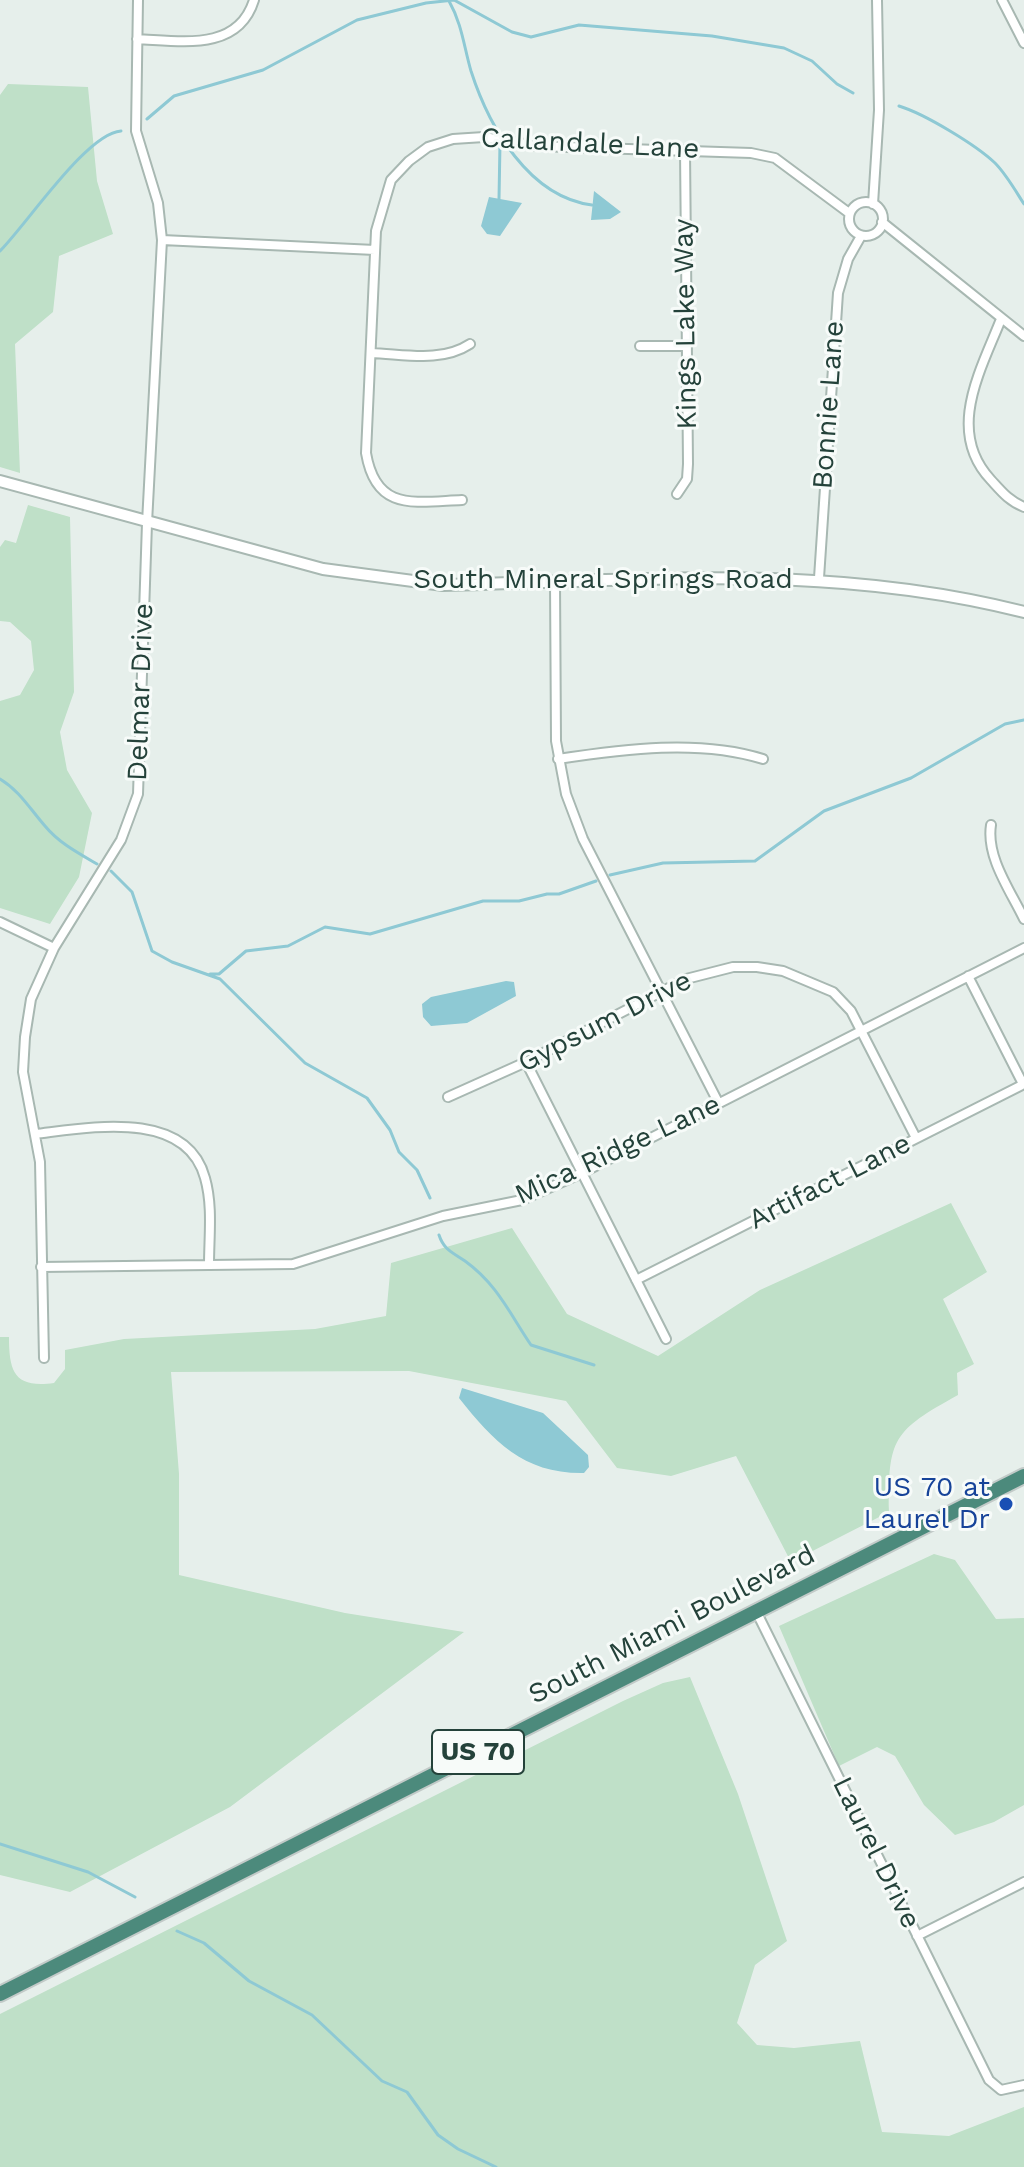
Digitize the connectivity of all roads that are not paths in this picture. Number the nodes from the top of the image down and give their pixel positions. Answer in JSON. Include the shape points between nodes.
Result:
{"nodes":[{"id":1,"x":138,"y":0,"type":"edge"},
{"id":2,"x":254,"y":0,"type":"edge"},
{"id":3,"x":877,"y":0,"type":"edge"},
{"id":4,"x":1002,"y":0,"type":"edge"},
{"id":5,"x":137,"y":39,"type":"junction"},
{"id":6,"x":1024,"y":43,"type":"edge"},
{"id":7,"x":685,"y":150,"type":"junction"},
{"id":8,"x":873,"y":204,"type":"junction"},
{"id":9,"x":849,"y":213,"type":"junction"},
{"id":10,"x":882,"y":222,"type":"junction"},
{"id":11,"x":861,"y":236,"type":"junction"},
{"id":12,"x":162,"y":240,"type":"junction"},
{"id":13,"x":375,"y":250,"type":"junction"},
{"id":14,"x":1001,"y":319,"type":"junction"},
{"id":15,"x":1024,"y":336,"type":"edge"},
{"id":16,"x":470,"y":344,"type":"dead end"},
{"id":17,"x":640,"y":346,"type":"dead end"},
{"id":18,"x":686,"y":346,"type":"junction"},
{"id":19,"x":371,"y":353,"type":"junction"},
{"id":20,"x":0,"y":481,"type":"edge"},
{"id":21,"x":677,"y":494,"type":"dead end"},
{"id":22,"x":462,"y":500,"type":"dead end"},
{"id":23,"x":1024,"y":507,"type":"edge"},
{"id":24,"x":147,"y":523,"type":"junction"},
{"id":25,"x":819,"y":578,"type":"junction"},
{"id":26,"x":555,"y":582,"type":"junction"},
{"id":27,"x":1024,"y":612,"type":"edge"},
{"id":28,"x":558,"y":759,"type":"junction"},
{"id":29,"x":763,"y":759,"type":"dead end"},
{"id":30,"x":991,"y":825,"type":"dead end"},
{"id":31,"x":1024,"y":919,"type":"edge"},
{"id":32,"x":0,"y":922,"type":"edge"},
{"id":33,"x":54,"y":948,"type":"junction"},
{"id":34,"x":1024,"y":948,"type":"edge"},
{"id":35,"x":968,"y":976,"type":"junction"},
{"id":36,"x":660,"y":991,"type":"junction"},
{"id":37,"x":863,"y":1029,"type":"junction"},
{"id":38,"x":526,"y":1062,"type":"junction"},
{"id":39,"x":1024,"y":1084,"type":"edge"},
{"id":40,"x":448,"y":1097,"type":"dead end"},
{"id":41,"x":718,"y":1102,"type":"junction"},
{"id":42,"x":35,"y":1134,"type":"junction"},
{"id":43,"x":916,"y":1138,"type":"junction"},
{"id":44,"x":582,"y":1173,"type":"junction"},
{"id":45,"x":209,"y":1265,"type":"junction"},
{"id":46,"x":41,"y":1267,"type":"junction"},
{"id":47,"x":636,"y":1280,"type":"junction"},
{"id":48,"x":666,"y":1339,"type":"dead end"},
{"id":49,"x":44,"y":1358,"type":"dead end"},
{"id":50,"x":1024,"y":1476,"type":"edge"},
{"id":51,"x":756,"y":1611,"type":"junction"},
{"id":52,"x":1024,"y":1882,"type":"edge"},
{"id":53,"x":917,"y":1936,"type":"junction"},
{"id":54,"x":0,"y":1994,"type":"edge"},
{"id":55,"x":1024,"y":2085,"type":"edge"}],
"edges":[{"from":1,"to":5,"type":"street","name":"Delmar Drive"},
{"from":2,"to":5,"type":"street","via":[[246,20],[217,39]]},
{"from":3,"to":8,"type":"street","via":[[879,110]]},
{"from":4,"to":6,"type":"street"},
{"from":5,"to":12,"type":"street","name":"Delmar Drive","via":[[136,131],[158,203]]},
{"from":7,"to":9,"type":"street","name":"Callandale Lane","via":[[775,158]]},
{"from":7,"to":13,"type":"street","name":"Callandale Lane","via":[[536,146],[484,137],[428,147],[391,180]]},
{"from":7,"to":18,"type":"street","name":"Kings Lake Way"},
{"from":8,"to":9,"type":"street","via":[[862,202]]},
{"from":8,"to":10,"type":"street"},
{"from":9,"to":11,"type":"street","via":[[849,225]]},
{"from":10,"to":11,"type":"street","via":[[877,232]]},
{"from":10,"to":14,"type":"street"},
{"from":11,"to":25,"type":"street","name":"Bonnie Lane","via":[[838,293]]},
{"from":12,"to":13,"type":"street"},
{"from":12,"to":24,"type":"street","name":"Delmar Drive"},
{"from":13,"to":19,"type":"street","name":"Callandale Lane"},
{"from":14,"to":15,"type":"street"},
{"from":14,"to":23,"type":"street","via":[[972,393],[967,422],[984,473]]},
{"from":16,"to":19,"type":"street","via":[[441,356]]},
{"from":17,"to":18,"type":"street"},
{"from":18,"to":21,"type":"street","name":"Kings Lake Way","via":[[688,464],[687,479]]},
{"from":19,"to":22,"type":"street","name":"Callandale Lane","via":[[366,453],[370,475],[381,492],[397,500]]},
{"from":20,"to":24,"type":"street","name":"South Mineral Springs Road"},
{"from":24,"to":26,"type":"street","name":"South Mineral Springs Road","via":[[377,579],[443,585]]},
{"from":24,"to":33,"type":"street","name":"Delmar Drive","via":[[138,794],[121,840]]},
{"from":25,"to":26,"type":"street","name":"South Mineral Springs Road"},
{"from":25,"to":27,"type":"street","name":"South Mineral Springs Road","via":[[965,598]]},
{"from":26,"to":28,"type":"street"},
{"from":28,"to":29,"type":"street","via":[[677,748]]},
{"from":28,"to":36,"type":"street","via":[[583,839]]},
{"from":30,"to":31,"type":"street","via":[[994,856]]},
{"from":32,"to":33,"type":"street"},
{"from":33,"to":42,"type":"street","name":"Delmar Drive","via":[[31,999],[25,1037],[23,1072]]},
{"from":34,"to":35,"type":"street","name":"Mica Ridge Lane"},
{"from":35,"to":37,"type":"street","name":"Mica Ridge Lane"},
{"from":35,"to":39,"type":"street"},
{"from":36,"to":37,"type":"street","name":"Gypsum Drive","via":[[733,967],[783,971],[833,992]]},
{"from":36,"to":38,"type":"street","name":"Gypsum Drive"},
{"from":36,"to":41,"type":"street"},
{"from":37,"to":41,"type":"street","name":"Mica Ridge Lane"},
{"from":37,"to":43,"type":"street","name":"Gypsum Drive"},
{"from":38,"to":40,"type":"street","name":"Gypsum Drive"},
{"from":38,"to":44,"type":"street"},
{"from":39,"to":43,"type":"street","name":"Artifact Lane"},
{"from":41,"to":44,"type":"street","name":"Mica Ridge Lane"},
{"from":42,"to":45,"type":"street","via":[[133,1127],[161,1131],[182,1144],[204,1173]]},
{"from":42,"to":46,"type":"street","name":"Delmar Drive"},
{"from":43,"to":47,"type":"street","name":"Artifact Lane"},
{"from":44,"to":45,"type":"street","name":"Mica Ridge Lane","via":[[522,1200],[443,1216],[293,1264]]},
{"from":44,"to":47,"type":"street"},
{"from":45,"to":46,"type":"street","name":"Mica Ridge Lane"},
{"from":46,"to":49,"type":"street","name":"Delmar Drive"},
{"from":47,"to":48,"type":"street"},
{"from":50,"to":51,"type":"highway","name":"South Miami Boulevard","number":"US 70"},
{"from":51,"to":53,"type":"street","name":"Laurel Drive"},
{"from":51,"to":54,"type":"highway","name":"South Miami Boulevard","number":"US 70"},
{"from":52,"to":53,"type":"street"},
{"from":53,"to":55,"type":"street","name":"Laurel Drive","via":[[989,2080],[1001,2090]]}]}
